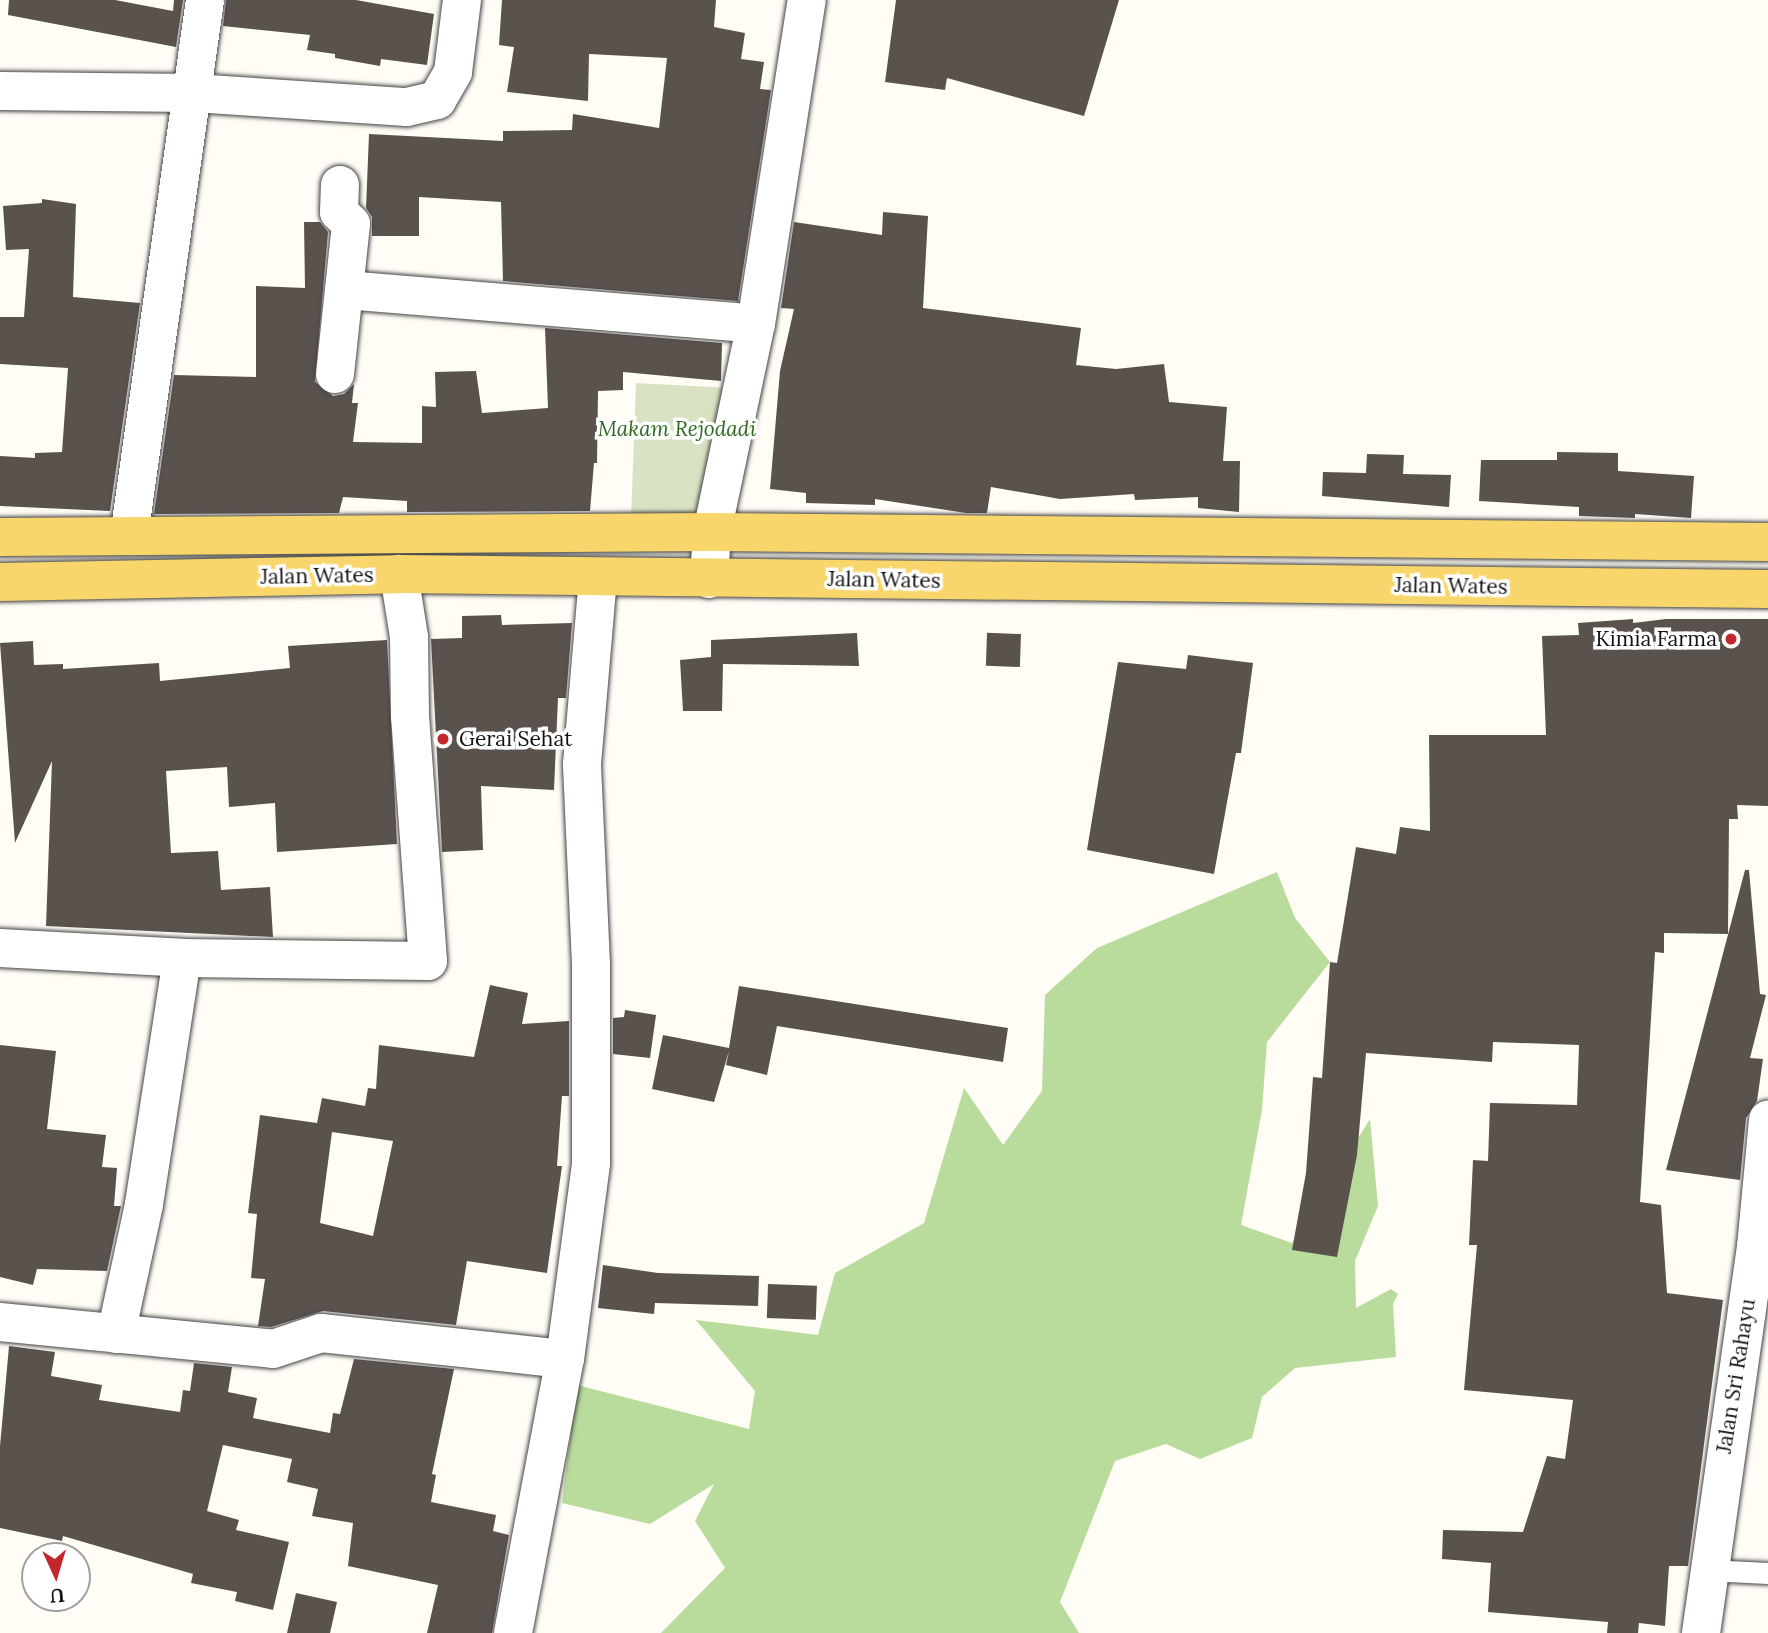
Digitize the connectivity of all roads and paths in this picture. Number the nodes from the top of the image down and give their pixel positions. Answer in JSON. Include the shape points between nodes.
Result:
{"nodes":[{"id":1,"x":205,"y":0,"type":"edge"},
{"id":2,"x":462,"y":0,"type":"edge"},
{"id":3,"x":807,"y":0,"type":"edge"},
{"id":4,"x":0,"y":91,"type":"edge"},
{"id":5,"x":194,"y":93,"type":"junction"},
{"id":6,"x":340,"y":185,"type":"dead end"},
{"id":7,"x":346,"y":290,"type":"junction"},
{"id":8,"x":756,"y":324,"type":"junction"},
{"id":9,"x":335,"y":374,"type":"dead end"},
{"id":10,"x":712,"y":532,"type":"junction"},
{"id":11,"x":129,"y":536,"type":"junction"},
{"id":12,"x":0,"y":537,"type":"edge"},
{"id":13,"x":1768,"y":542,"type":"edge"},
{"id":14,"x":399,"y":574,"type":"junction"},
{"id":15,"x":598,"y":578,"type":"junction"},
{"id":16,"x":709,"y":579,"type":"junction"},
{"id":17,"x":0,"y":582,"type":"edge"},
{"id":18,"x":1768,"y":589,"type":"edge"},
{"id":19,"x":0,"y":948,"type":"edge"},
{"id":20,"x":182,"y":958,"type":"junction"},
{"id":21,"x":1768,"y":1119,"type":"edge"},
{"id":22,"x":1762,"y":1248,"type":"edge"},
{"id":23,"x":0,"y":1322,"type":"edge"},
{"id":24,"x":116,"y":1334,"type":"junction"},
{"id":25,"x":565,"y":1359,"type":"junction"},
{"id":26,"x":1707,"y":1570,"type":"junction"},
{"id":27,"x":1768,"y":1573,"type":"edge"},
{"id":28,"x":513,"y":1633,"type":"edge"},
{"id":29,"x":1701,"y":1633,"type":"edge"}],
"edges":[{"from":1,"to":5,"type":"street"},
{"from":2,"to":5,"type":"street","via":[[453,72],[437,100],[407,107]]},
{"from":3,"to":8,"type":"street"},
{"from":4,"to":5,"type":"street"},
{"from":5,"to":11,"type":"street"},
{"from":6,"to":7,"type":"street","via":[[339,212],[351,224]]},
{"from":7,"to":8,"type":"street"},
{"from":7,"to":9,"type":"street"},
{"from":8,"to":10,"type":"street"},
{"from":10,"to":11,"type":"main road","name":"Jalan Wates"},
{"from":10,"to":13,"type":"main road","name":"Jalan Wates"},
{"from":10,"to":16,"type":"street"},
{"from":11,"to":12,"type":"main road","name":"Jalan Wates"},
{"from":14,"to":15,"type":"main road","name":"Jalan Wates"},
{"from":14,"to":17,"type":"main road","name":"Jalan Wates"},
{"from":14,"to":20,"type":"street","via":[[409,637],[410,716],[428,961]]},
{"from":15,"to":16,"type":"main road","name":"Jalan Wates"},
{"from":15,"to":25,"type":"street","via":[[582,764],[591,1163]]},
{"from":16,"to":18,"type":"main road","name":"Jalan Wates"},
{"from":19,"to":20,"type":"street"},
{"from":20,"to":24,"type":"street","via":[[144,1204]]},
{"from":21,"to":22,"type":"street","name":"Jalan Sri Rahayu"},
{"from":22,"to":26,"type":"street","name":"Jalan Sri Rahayu"},
{"from":23,"to":24,"type":"street"},
{"from":24,"to":25,"type":"street","via":[[273,1349],[321,1333]]},
{"from":25,"to":28,"type":"street"},
{"from":26,"to":27,"type":"lane"},
{"from":26,"to":29,"type":"street","name":"Jalan Sri Rahayu"}]}
